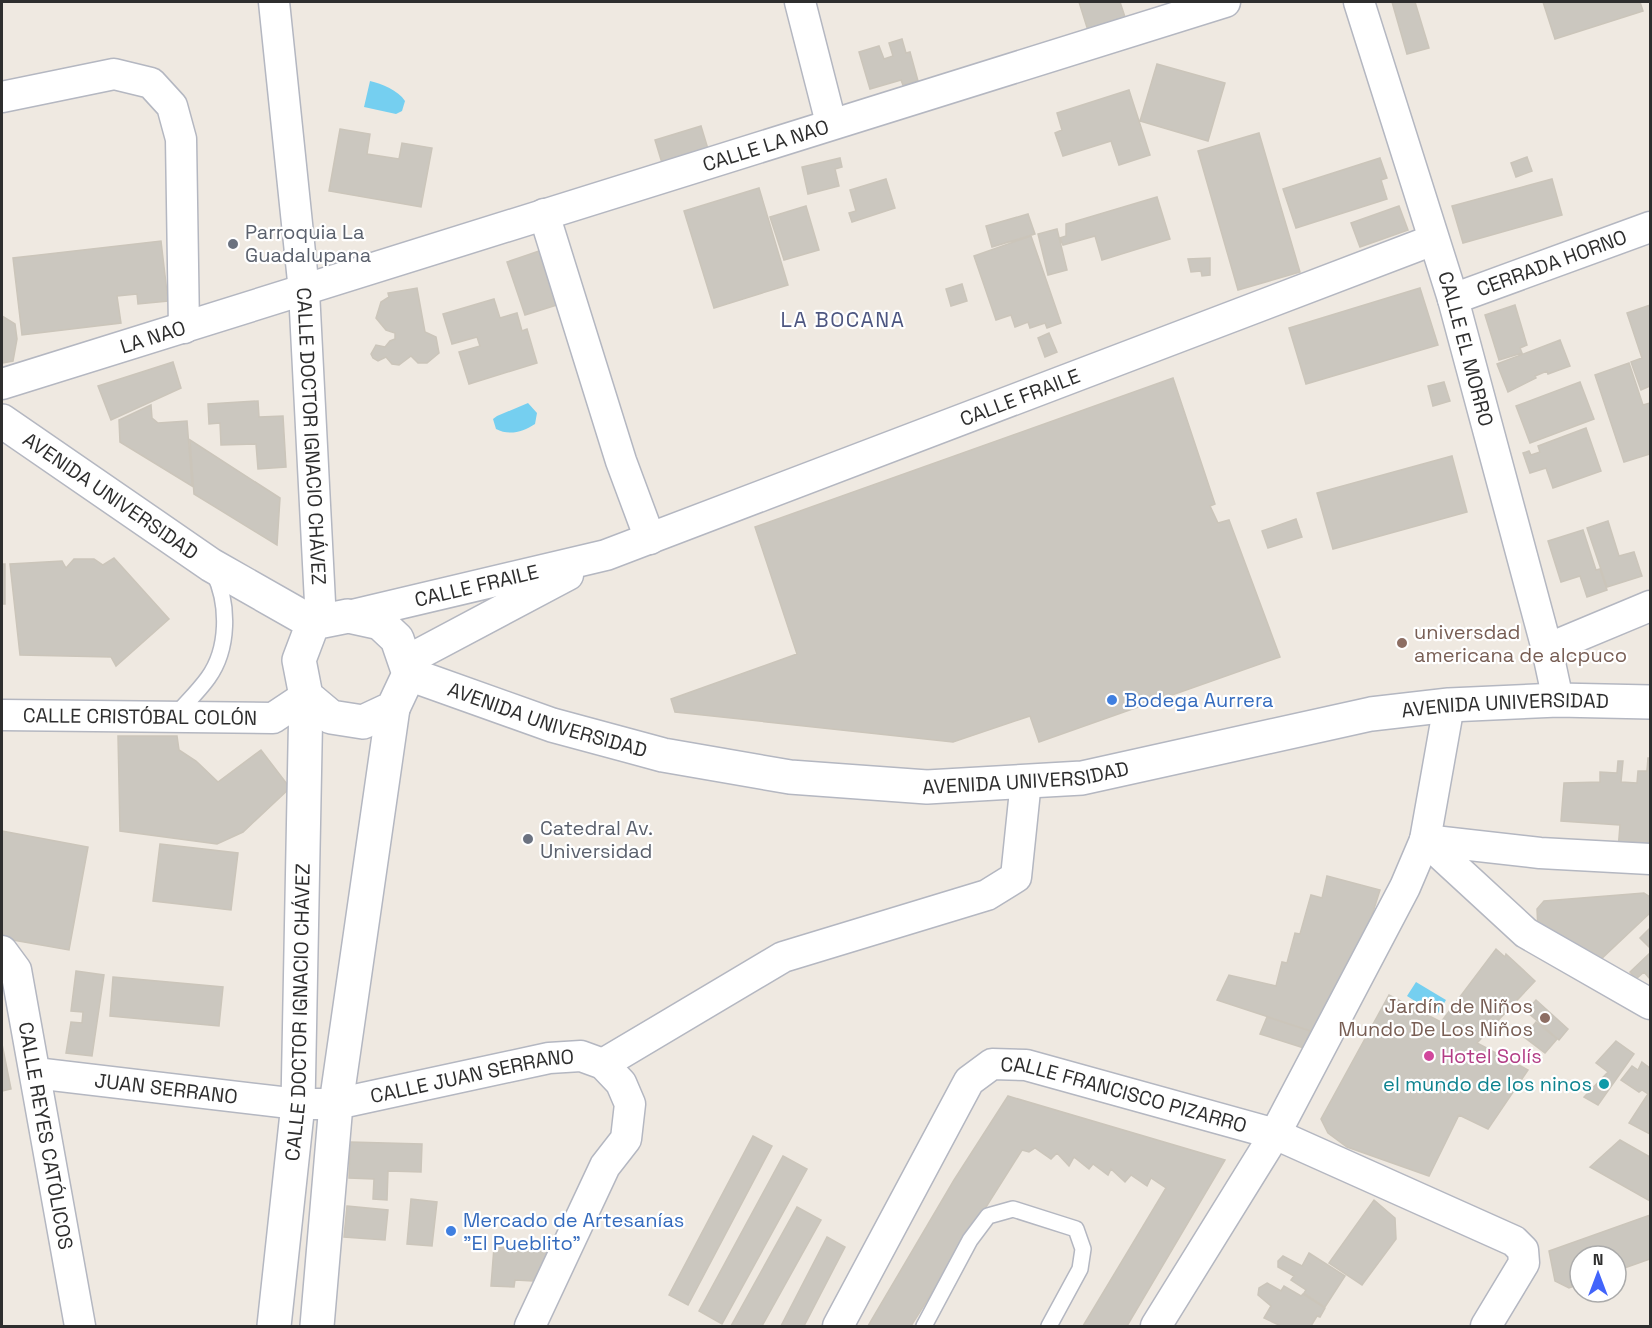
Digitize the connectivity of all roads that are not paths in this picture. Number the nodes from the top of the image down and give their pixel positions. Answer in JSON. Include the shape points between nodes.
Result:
{"nodes":[{"id":1,"x":274,"y":2,"type":"edge"},
{"id":2,"x":800,"y":2,"type":"edge"},
{"id":3,"x":1225,"y":2,"type":"edge"},
{"id":4,"x":1359,"y":2,"type":"edge"},
{"id":5,"x":2,"y":97,"type":"edge"},
{"id":6,"x":831,"y":123,"type":"junction"},
{"id":7,"x":544,"y":214,"type":"junction"},
{"id":8,"x":1650,"y":227,"type":"edge"},
{"id":9,"x":1433,"y":240,"type":"junction"},
{"id":10,"x":304,"y":291,"type":"junction"},
{"id":11,"x":1453,"y":299,"type":"junction"},
{"id":12,"x":184,"y":328,"type":"junction"},
{"id":13,"x":2,"y":384,"type":"edge"},
{"id":14,"x":2,"y":421,"type":"edge"},
{"id":15,"x":650,"y":539,"type":"junction"},
{"id":16,"x":606,"y":555,"type":"junction"},
{"id":17,"x":211,"y":565,"type":"junction"},
{"id":18,"x":1650,"y":606,"type":"edge"},
{"id":19,"x":327,"y":621,"type":"junction"},
{"id":20,"x":1547,"y":649,"type":"junction"},
{"id":21,"x":408,"y":667,"type":"junction"},
{"id":22,"x":306,"y":696,"type":"junction"},
{"id":23,"x":1558,"y":700,"type":"junction"},
{"id":24,"x":1650,"y":702,"type":"edge"},
{"id":25,"x":1449,"y":705,"type":"junction"},
{"id":26,"x":393,"y":708,"type":"junction"},
{"id":27,"x":2,"y":715,"type":"edge"},
{"id":28,"x":174,"y":717,"type":"junction"},
{"id":29,"x":1026,"y":781,"type":"junction"},
{"id":30,"x":1425,"y":840,"type":"junction"},
{"id":31,"x":1650,"y":859,"type":"edge"},
{"id":32,"x":2,"y":951,"type":"edge"},
{"id":33,"x":1650,"y":1004,"type":"edge"},
{"id":34,"x":603,"y":1064,"type":"junction"},
{"id":35,"x":35,"y":1073,"type":"junction"},
{"id":36,"x":298,"y":1104,"type":"junction"},
{"id":37,"x":336,"y":1104,"type":"junction"},
{"id":38,"x":1275,"y":1134,"type":"junction"},
{"id":39,"x":80,"y":1326,"type":"edge"},
{"id":40,"x":274,"y":1326,"type":"edge"},
{"id":41,"x":316,"y":1326,"type":"edge"},
{"id":42,"x":530,"y":1326,"type":"edge"},
{"id":43,"x":838,"y":1326,"type":"edge"},
{"id":44,"x":924,"y":1326,"type":"edge"},
{"id":45,"x":1049,"y":1326,"type":"edge"},
{"id":46,"x":1156,"y":1326,"type":"edge"},
{"id":47,"x":1486,"y":1326,"type":"edge"}],
"edges":[{"from":1,"to":10,"type":"street","name":"CALLE DOCTOR IGNACIO CHÁVEZ"},
{"from":2,"to":6,"type":"street"},
{"from":3,"to":6,"type":"street","name":"CALLE LA NAO"},
{"from":4,"to":9,"type":"street","name":"CALLE EL MORRO"},
{"from":5,"to":12,"type":"street","via":[[114,74],[151,83],[172,106],[181,139]]},
{"from":6,"to":7,"type":"street","name":"CALLE LA NAO"},
{"from":7,"to":10,"type":"street","name":"CALLE LA NAO"},
{"from":7,"to":15,"type":"street","via":[[621,461]]},
{"from":8,"to":11,"type":"street","name":"CERRADA HORNO"},
{"from":9,"to":11,"type":"street","name":"CALLE EL MORRO"},
{"from":9,"to":15,"type":"street","name":"CALLE FRAILE"},
{"from":10,"to":12,"type":"street","name":"LA NAO"},
{"from":10,"to":19,"type":"street","name":"CALLE DOCTOR IGNACIO CHÁVEZ"},
{"from":11,"to":20,"type":"street","name":"CALLE EL MORRO"},
{"from":12,"to":13,"type":"street","name":"LA NAO"},
{"from":14,"to":17,"type":"main road","name":"AVENIDA UNIVERSIDAD"},
{"from":15,"to":16,"type":"street","name":"CALLE FRAILE"},
{"from":16,"to":19,"type":"street","name":"CALLE FRAILE"},
{"from":16,"to":21,"type":"street","name":"CALLE FRAILE"},
{"from":17,"to":19,"type":"main road","name":"AVENIDA UNIVERSIDAD"},
{"from":17,"to":28,"type":"lane","via":[[222,590],[225,612],[218,656],[210,676]]},
{"from":18,"to":20,"type":"street"},
{"from":19,"to":21,"type":"main road","name":"AVENIDA UNIVERSIDAD","via":[[380,623],[397,639]]},
{"from":19,"to":22,"type":"main road","via":[[299,660]]},
{"from":20,"to":23,"type":"street","name":"CALLE EL MORRO"},
{"from":21,"to":26,"type":"main road"},
{"from":21,"to":29,"type":"main road","name":"AVENIDA UNIVERSIDAD","via":[[552,725],[687,759],[790,777],[927,787]]},
{"from":22,"to":26,"type":"main road","via":[[331,717],[363,722]]},
{"from":22,"to":28,"type":"street","name":"CALLE CRISTÓBAL COLÓN","via":[[273,718]]},
{"from":22,"to":36,"type":"main road","name":"CALLE DOCTOR IGNACIO CHÁVEZ"},
{"from":23,"to":24,"type":"main road","name":"AVENIDA UNIVERSIDAD"},
{"from":23,"to":25,"type":"main road","name":"AVENIDA UNIVERSIDAD"},
{"from":25,"to":29,"type":"main road","name":"AVENIDA UNIVERSIDAD","via":[[1371,714],[1082,778]]},
{"from":25,"to":30,"type":"street","name":"CALLE FRANCISCO PIZARRO"},
{"from":26,"to":37,"type":"main road","name":"CALLE DOCTOR IGNACIO CHÁVEZ"},
{"from":27,"to":28,"type":"street","name":"CALLE CRISTÓBAL COLÓN"},
{"from":29,"to":34,"type":"street","via":[[1016,877],[987,895],[783,957]]},
{"from":30,"to":31,"type":"street","via":[[1540,853]]},
{"from":30,"to":33,"type":"street","via":[[1526,933]]},
{"from":30,"to":38,"type":"street","name":"CALLE FRANCISCO PIZARRO","via":[[1405,887]]},
{"from":32,"to":35,"type":"street","name":"CALLE REYES CATÓLICOS","via":[[16,970]]},
{"from":34,"to":37,"type":"street","name":"CALLE JUAN SERRANO","via":[[581,1056],[549,1058]]},
{"from":34,"to":42,"type":"street","name":"CALLE JUAN SERRANO","via":[[621,1083],[630,1104],[626,1139],[605,1166]]},
{"from":35,"to":36,"type":"street","name":"JUAN SERRANO"},
{"from":35,"to":39,"type":"street","name":"CALLE REYES CATÓLICOS"},
{"from":36,"to":37,"type":"street","name":"CALLE JUAN SERRANO"},
{"from":36,"to":40,"type":"main road","name":"CALLE DOCTOR IGNACIO CHÁVEZ"},
{"from":37,"to":41,"type":"main road","name":"CALLE DOCTOR IGNACIO CHÁVEZ"},
{"from":38,"to":43,"type":"street","name":"CALLE FRANCISCO PIZARRO","via":[[1026,1065],[992,1064],[969,1081]]},
{"from":38,"to":46,"type":"street","name":"CALLE FRANCISCO PIZARRO"},
{"from":38,"to":47,"type":"street","name":"CALLE FRANCISCO PIZARRO","via":[[1514,1241],[1523,1250],[1524,1263]]},
{"from":44,"to":45,"type":"lane","via":[[970,1240],[988,1216],[1013,1209],[1076,1229],[1083,1249],[1080,1269]]}]}
